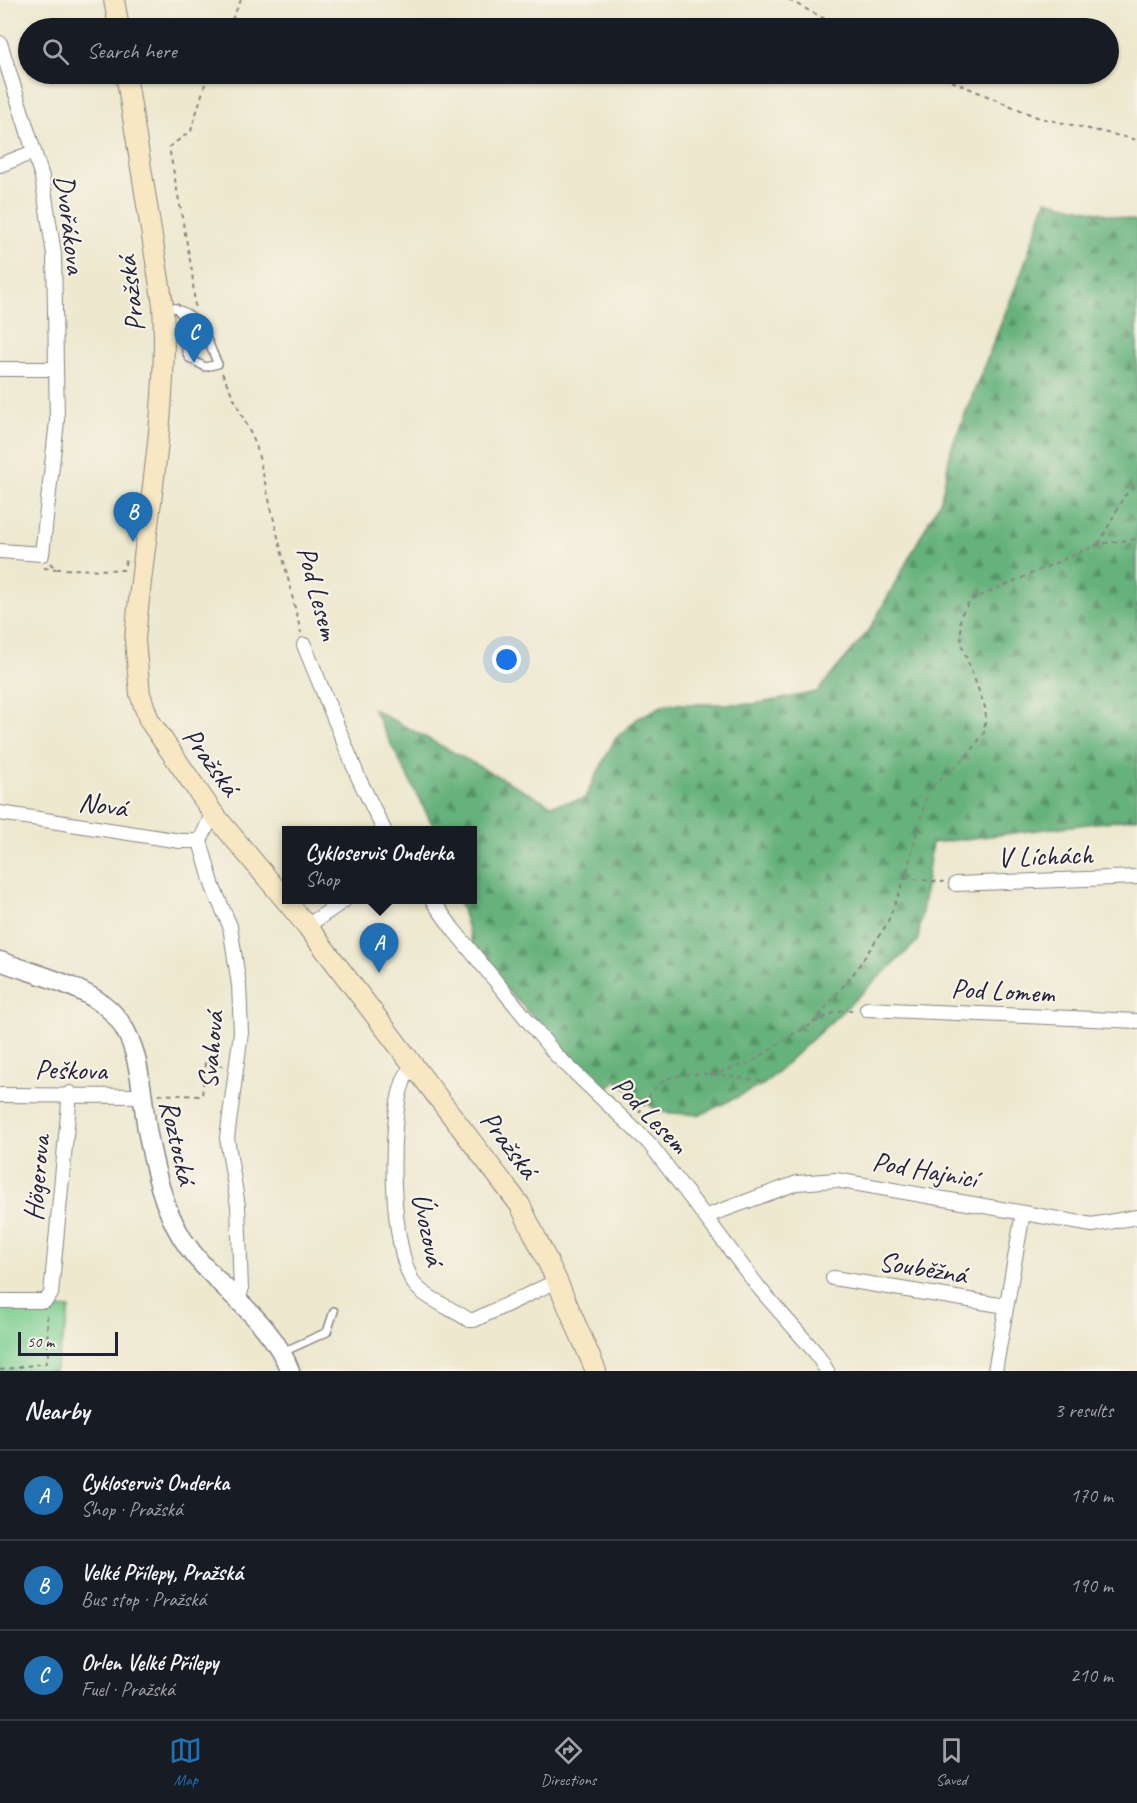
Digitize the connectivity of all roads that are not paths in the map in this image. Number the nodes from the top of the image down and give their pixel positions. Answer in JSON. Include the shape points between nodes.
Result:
{"nodes":[{"id":1,"x":114,"y":0,"type":"edge"},
{"id":2,"x":117,"y":18,"type":"edge"},
{"id":3,"x":0,"y":43,"type":"edge"},
{"id":4,"x":128,"y":84,"type":"edge"},
{"id":5,"x":34,"y":152,"type":"junction"},
{"id":6,"x":0,"y":165,"type":"edge"},
{"id":7,"x":170,"y":307,"type":"junction"},
{"id":8,"x":0,"y":369,"type":"edge"},
{"id":9,"x":56,"y":369,"type":"junction"},
{"id":10,"x":0,"y":551,"type":"edge"},
{"id":11,"x":304,"y":645,"type":"road end"},
{"id":12,"x":0,"y":813,"type":"edge"},
{"id":13,"x":213,"y":813,"type":"junction"},
{"id":14,"x":382,"y":826,"type":"edge"},
{"id":15,"x":200,"y":841,"type":"junction"},
{"id":16,"x":1137,"y":877,"type":"edge"},
{"id":17,"x":956,"y":884,"type":"road end"},
{"id":18,"x":282,"y":895,"type":"edge"},
{"id":19,"x":290,"y":904,"type":"edge"},
{"id":20,"x":339,"y":904,"type":"edge"},
{"id":21,"x":435,"y":904,"type":"edge"},
{"id":22,"x":308,"y":926,"type":"junction"},
{"id":23,"x":0,"y":961,"type":"edge"},
{"id":24,"x":867,"y":1010,"type":"road end"},
{"id":25,"x":1137,"y":1021,"type":"edge"},
{"id":26,"x":414,"y":1063,"type":"junction"},
{"id":27,"x":70,"y":1093,"type":"junction"},
{"id":28,"x":0,"y":1095,"type":"edge"},
{"id":29,"x":141,"y":1096,"type":"junction"},
{"id":30,"x":1023,"y":1213,"type":"junction"},
{"id":31,"x":707,"y":1216,"type":"junction"},
{"id":32,"x":1137,"y":1217,"type":"edge"},
{"id":33,"x":833,"y":1278,"type":"dead end"},
{"id":34,"x":557,"y":1281,"type":"junction"},
{"id":35,"x":239,"y":1300,"type":"junction"},
{"id":36,"x":0,"y":1301,"type":"edge"},
{"id":37,"x":1006,"y":1306,"type":"junction"},
{"id":38,"x":334,"y":1311,"type":"dead end"},
{"id":39,"x":283,"y":1352,"type":"junction"},
{"id":40,"x":290,"y":1371,"type":"edge"},
{"id":41,"x":596,"y":1371,"type":"edge"},
{"id":42,"x":827,"y":1371,"type":"edge"},
{"id":43,"x":995,"y":1371,"type":"edge"}],
"edges":[{"from":1,"to":2,"type":"main road"},
{"from":3,"to":5,"type":"street","name":"Dvořákova"},
{"from":4,"to":7,"type":"main road","name":"Pražská"},
{"from":5,"to":6,"type":"street"},
{"from":5,"to":9,"type":"street","name":"Dvořákova","via":[[42,177],[54,254]]},
{"from":7,"to":7,"type":"lane","via":[[185,320],[189,358],[205,367],[218,364],[196,318]]},
{"from":7,"to":13,"type":"main road","name":"Pražská","via":[[138,599],[136,668],[149,720]]},
{"from":8,"to":9,"type":"street"},
{"from":9,"to":10,"type":"street","name":"Dvořákova","via":[[57,421],[42,554]]},
{"from":11,"to":14,"type":"street","name":"Pod Lesem"},
{"from":12,"to":15,"type":"street","name":"Nová"},
{"from":13,"to":15,"type":"street"},
{"from":13,"to":18,"type":"main road","name":"Pražská"},
{"from":15,"to":35,"type":"street","name":"Svahová","via":[[236,955],[241,1021],[228,1138],[238,1206]]},
{"from":16,"to":17,"type":"street","name":"V Líchách"},
{"from":19,"to":22,"type":"main road","name":"Pražská"},
{"from":20,"to":22,"type":"street"},
{"from":21,"to":31,"type":"street","name":"Pod Lesem","via":[[556,1055],[649,1143]]},
{"from":22,"to":26,"type":"main road","name":"Pražská"},
{"from":23,"to":29,"type":"street","name":"Roztocká","via":[[88,994],[106,1006],[130,1041]]},
{"from":24,"to":25,"type":"street","name":"Pod Lomem"},
{"from":26,"to":34,"type":"main road","name":"Pražská","via":[[520,1205]]},
{"from":26,"to":34,"type":"street","name":"Úvozová","via":[[401,1087],[393,1171],[398,1227],[415,1284],[474,1320]]},
{"from":27,"to":28,"type":"street","name":"Peškova"},
{"from":27,"to":29,"type":"street","name":"Peškova"},
{"from":27,"to":36,"type":"street","name":"Högerova","via":[[51,1294],[45,1301]]},
{"from":29,"to":35,"type":"street","name":"Roztocká","via":[[156,1175],[167,1206],[192,1253]]},
{"from":30,"to":31,"type":"street","name":"Pod Hajnicí","via":[[836,1179],[797,1183]]},
{"from":30,"to":32,"type":"street","name":"Pod Hajnicí","via":[[1092,1225]]},
{"from":30,"to":37,"type":"street"},
{"from":31,"to":42,"type":"street","name":"Pod Lesem"},
{"from":33,"to":37,"type":"street","name":"Souběžná"},
{"from":34,"to":41,"type":"main road","name":"Pražská"},
{"from":35,"to":39,"type":"street","name":"Roztocká"},
{"from":37,"to":43,"type":"street"},
{"from":38,"to":39,"type":"lane","via":[[327,1332]]},
{"from":39,"to":40,"type":"street","name":"Roztocká"}]}
